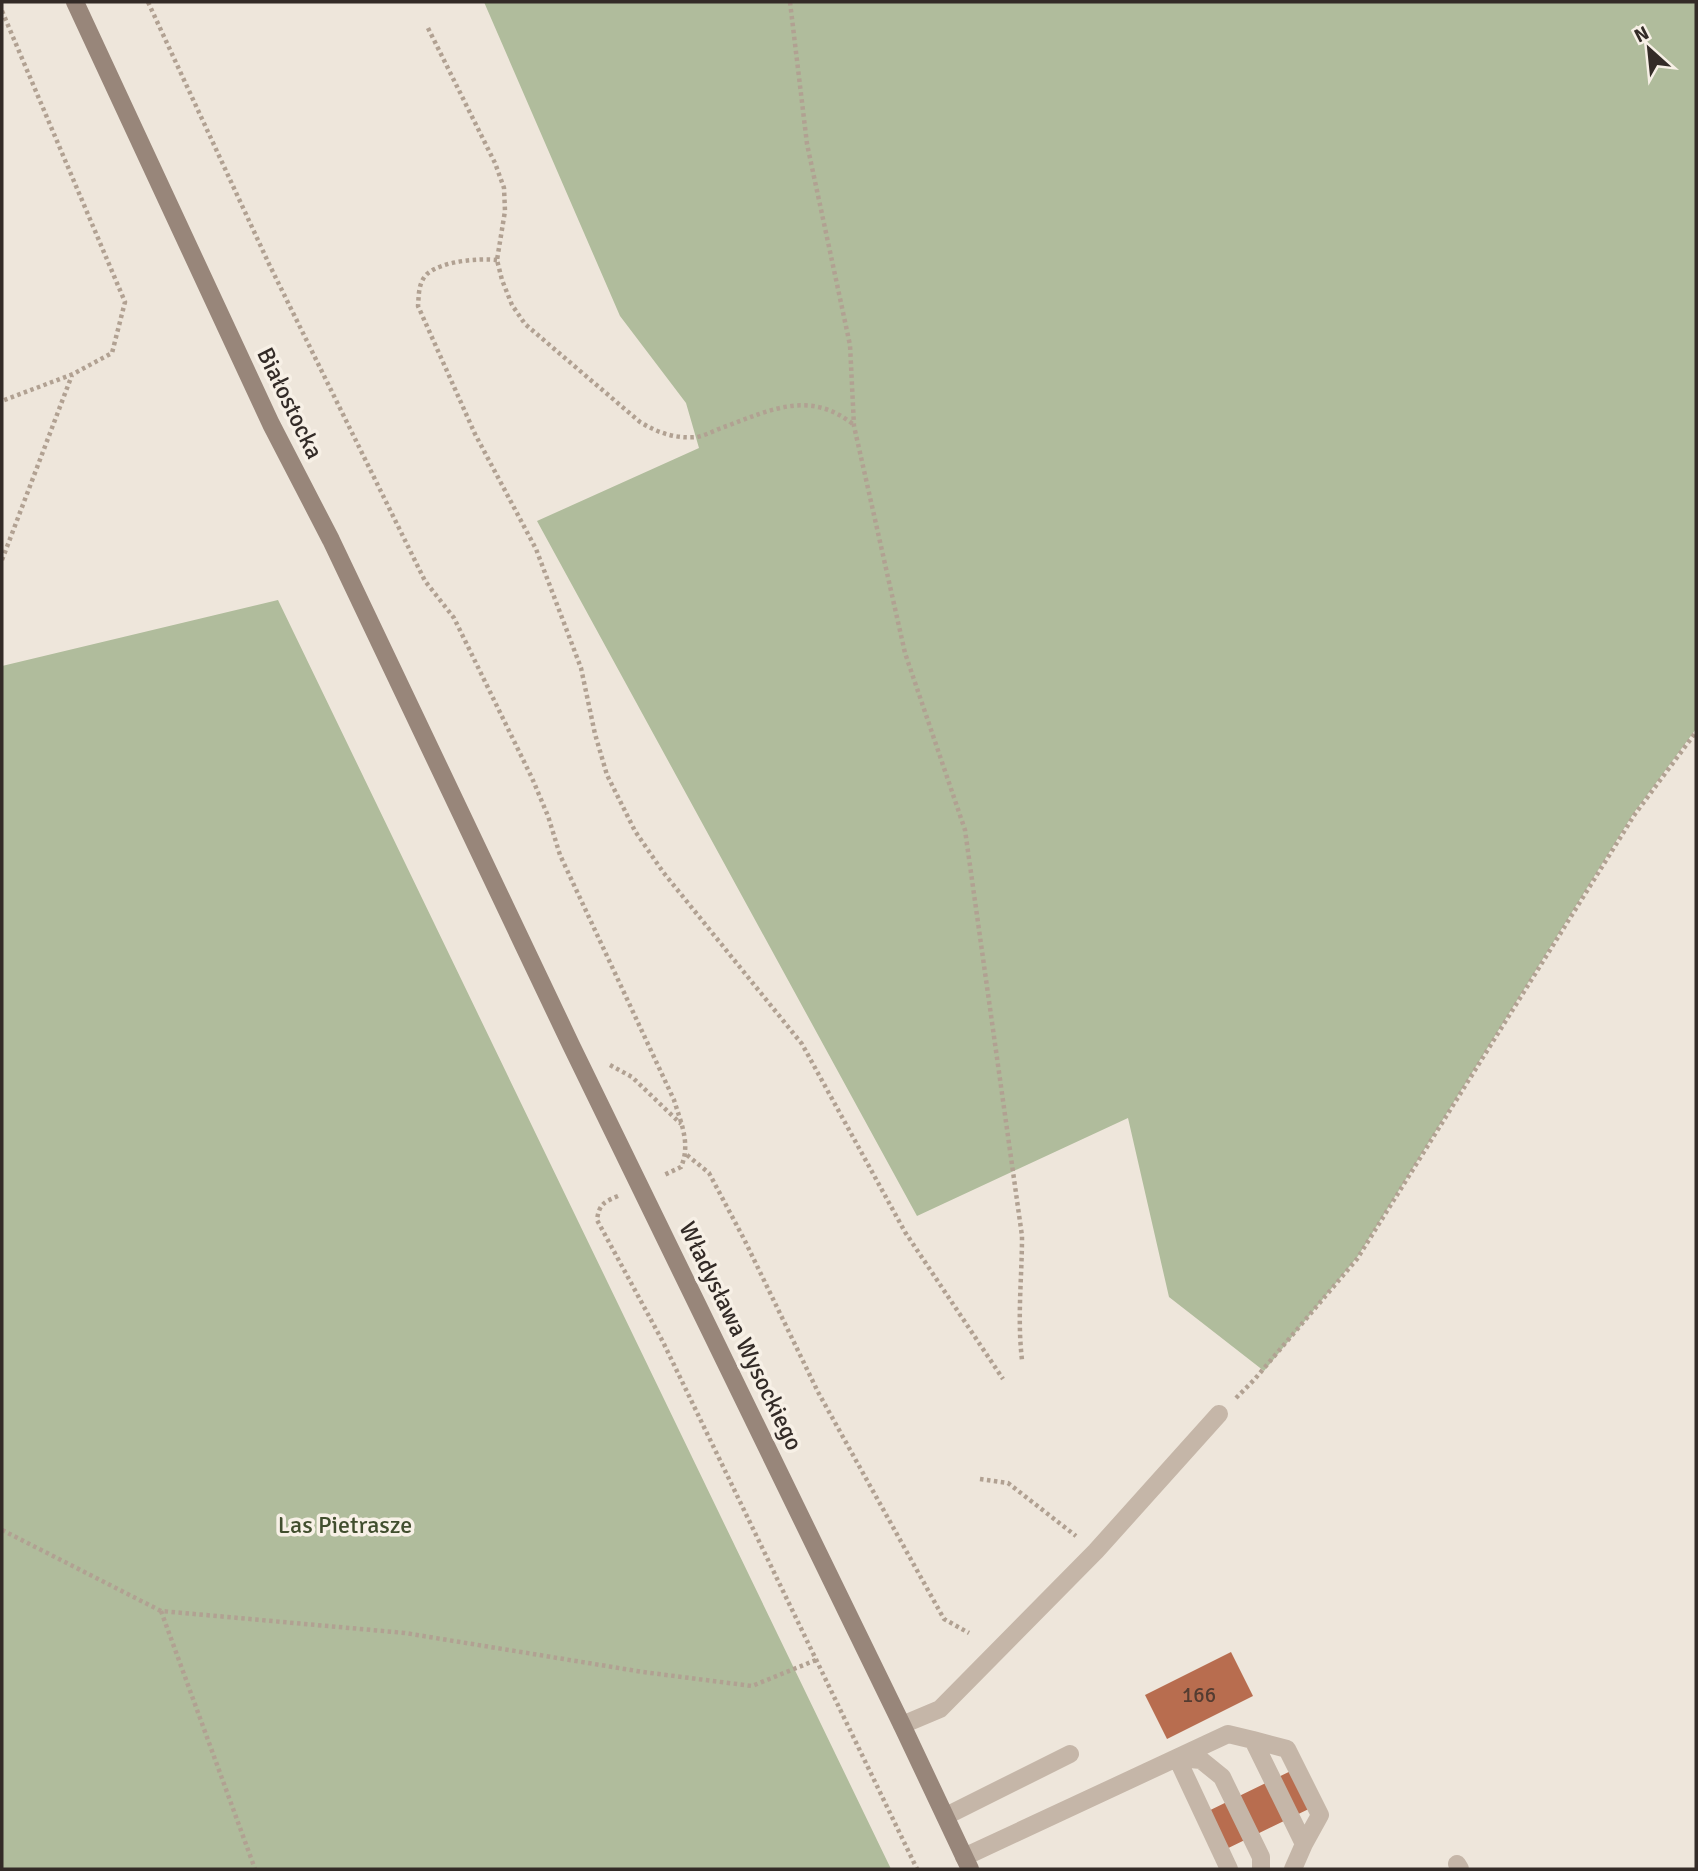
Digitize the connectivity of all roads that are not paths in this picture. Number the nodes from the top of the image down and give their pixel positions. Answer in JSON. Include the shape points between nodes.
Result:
{"nodes":[{"id":1,"x":75,"y":2,"type":"edge"},
{"id":2,"x":467,"y":823,"type":"joint"},
{"id":3,"x":1219,"y":1414,"type":"road end"},
{"id":4,"x":902,"y":1726,"type":"junction"},
{"id":5,"x":1253,"y":1740,"type":"junction"},
{"id":6,"x":1070,"y":1754,"type":"dead end"},
{"id":7,"x":1177,"y":1758,"type":"junction"},
{"id":8,"x":946,"y":1816,"type":"junction"},
{"id":9,"x":1304,"y":1844,"type":"junction"},
{"id":10,"x":967,"y":1863,"type":"edge"},
{"id":11,"x":1229,"y":1869,"type":"edge"},
{"id":12,"x":1262,"y":1869,"type":"edge"},
{"id":13,"x":1293,"y":1869,"type":"edge"}],
"edges":[{"from":1,"to":2,"type":"main road","name":"Białostocka","via":[[271,424]]},
{"from":2,"to":4,"type":"main road","name":"Władysława Wysockiego"},
{"from":3,"to":4,"type":"lane","via":[[1096,1551],[940,1709]]},
{"from":4,"to":8,"type":"main road","name":"Władysława Wysockiego"},
{"from":5,"to":7,"type":"lane","via":[[1228,1734]]},
{"from":5,"to":9,"type":"lane"},
{"from":5,"to":9,"type":"lane","via":[[1287,1749],[1320,1815]]},
{"from":6,"to":8,"type":"lane"},
{"from":7,"to":10,"type":"lane"},
{"from":7,"to":11,"type":"lane"},
{"from":7,"to":12,"type":"lane","via":[[1201,1760],[1222,1777],[1261,1857]]},
{"from":8,"to":10,"type":"main road","name":"Władysława Wysockiego"},
{"from":9,"to":13,"type":"lane"}]}
